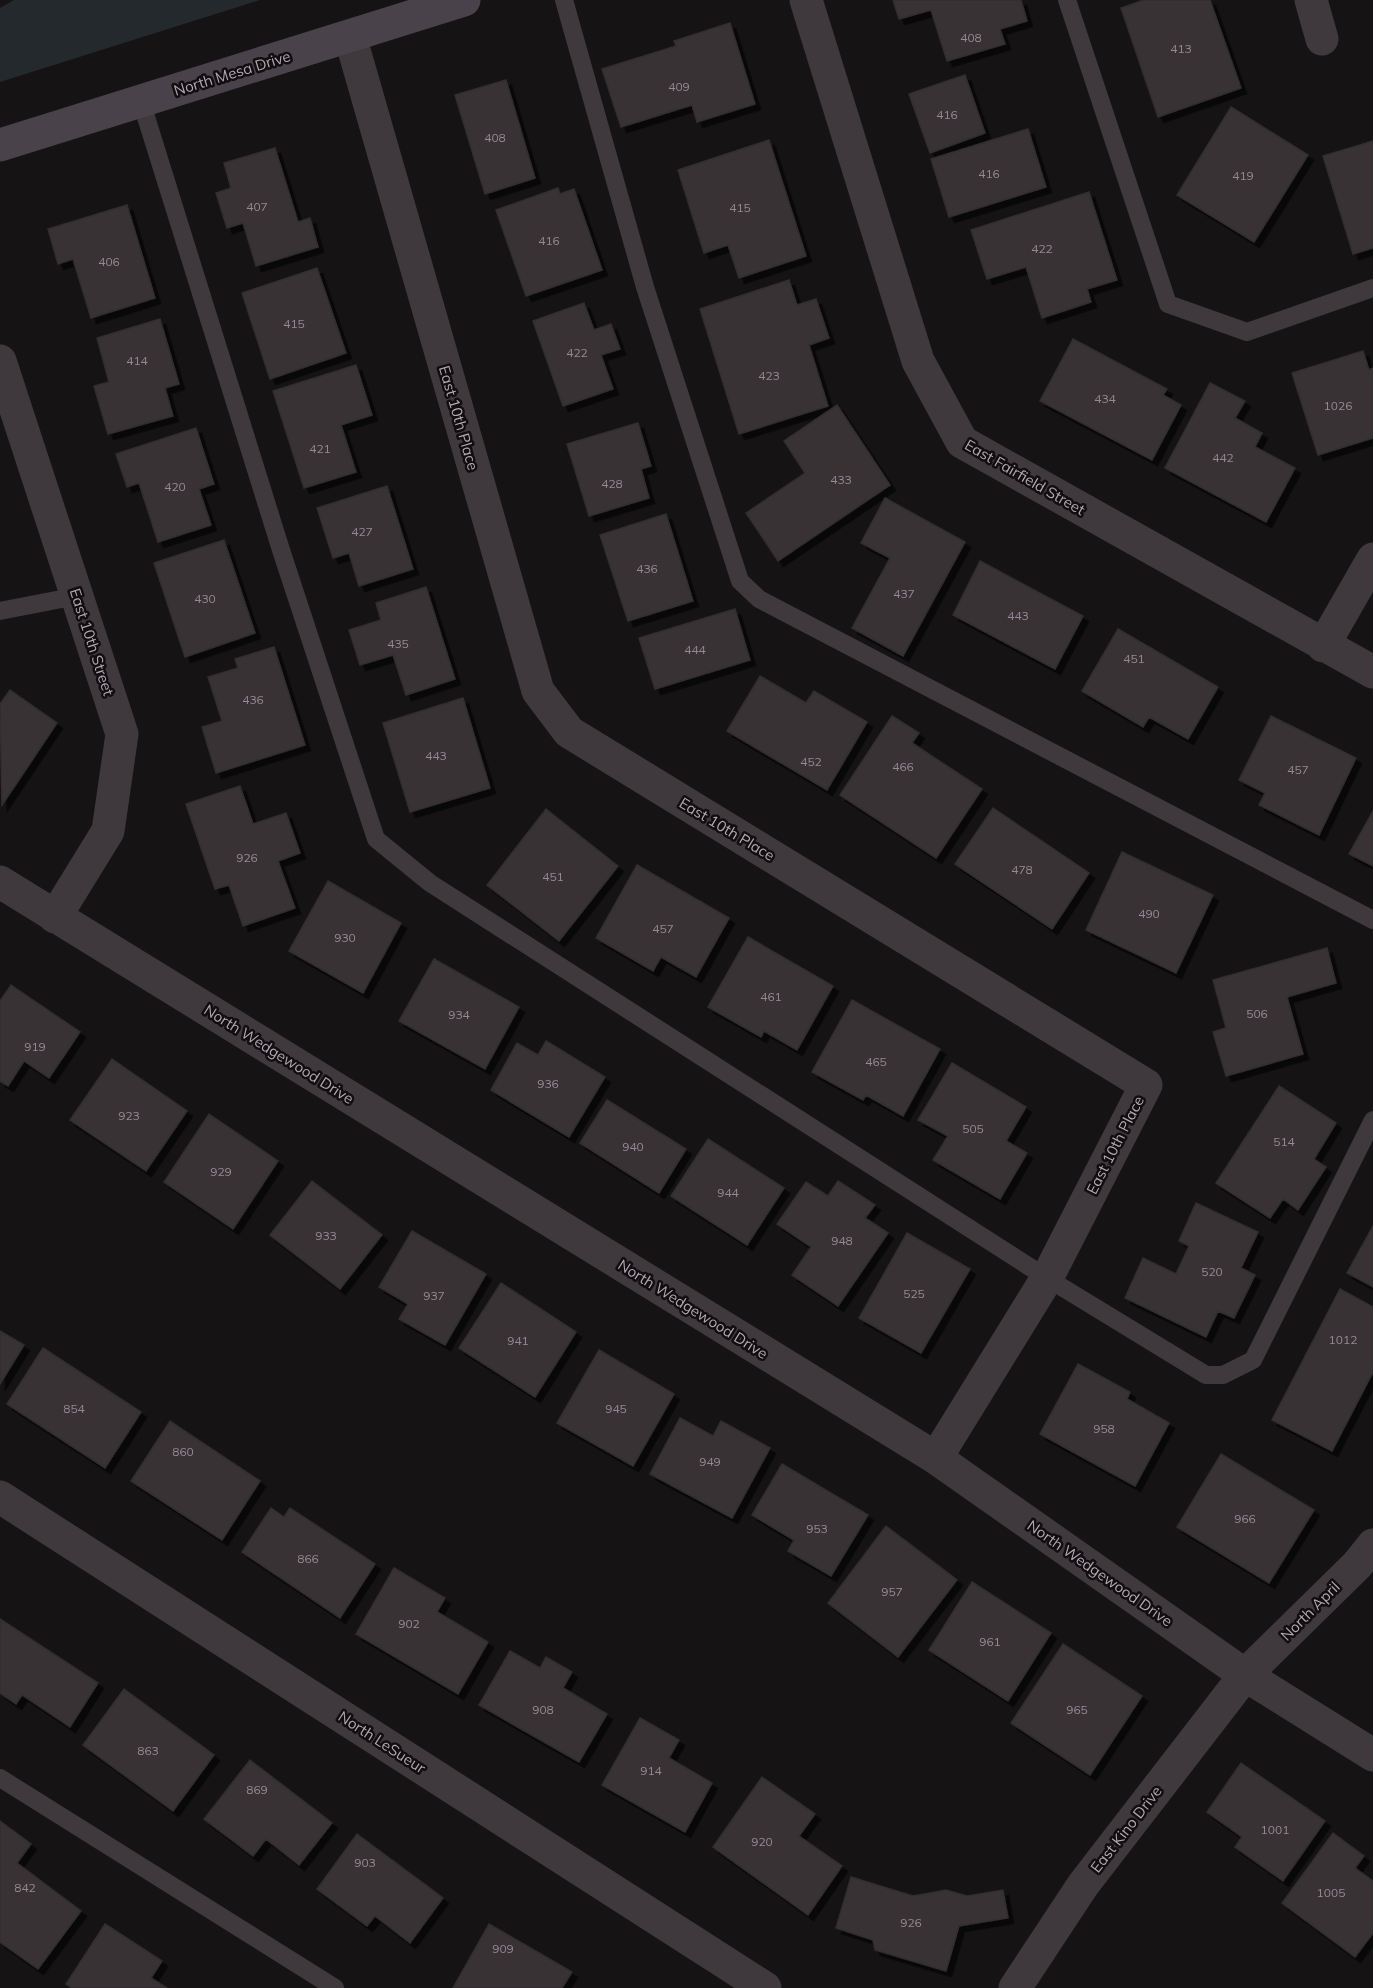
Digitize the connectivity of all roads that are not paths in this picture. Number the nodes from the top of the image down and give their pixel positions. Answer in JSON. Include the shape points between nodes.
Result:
{"nodes":[{"id":1,"x":464,"y":0,"type":"edge"},
{"id":2,"x":564,"y":0,"type":"edge"},
{"id":3,"x":806,"y":0,"type":"edge"},
{"id":4,"x":1067,"y":0,"type":"edge"},
{"id":5,"x":1311,"y":0,"type":"edge"},
{"id":6,"x":350,"y":36,"type":"junction"},
{"id":7,"x":1322,"y":39,"type":"dead end"},
{"id":8,"x":141,"y":101,"type":"junction"},
{"id":9,"x":0,"y":145,"type":"edge"},
{"id":10,"x":1373,"y":288,"type":"edge"},
{"id":11,"x":0,"y":361,"type":"edge"},
{"id":12,"x":1373,"y":559,"type":"edge"},
{"id":13,"x":77,"y":596,"type":"junction"},
{"id":14,"x":0,"y":611,"type":"edge"},
{"id":15,"x":1323,"y":646,"type":"junction"},
{"id":16,"x":1373,"y":672,"type":"edge"},
{"id":17,"x":0,"y":882,"type":"edge"},
{"id":18,"x":55,"y":917,"type":"junction"},
{"id":19,"x":1373,"y":920,"type":"edge"},
{"id":20,"x":1373,"y":1120,"type":"edge"},
{"id":21,"x":1047,"y":1278,"type":"junction"},
{"id":22,"x":936,"y":1458,"type":"junction"},
{"id":23,"x":0,"y":1497,"type":"edge"},
{"id":24,"x":1373,"y":1545,"type":"edge"},
{"id":25,"x":1245,"y":1675,"type":"junction"},
{"id":26,"x":1373,"y":1755,"type":"edge"},
{"id":27,"x":0,"y":1778,"type":"edge"},
{"id":28,"x":335,"y":1988,"type":"edge"},
{"id":29,"x":765,"y":1988,"type":"edge"},
{"id":30,"x":1014,"y":1988,"type":"edge"}],
"edges":[{"from":1,"to":6,"type":"main road","name":"North Mesa Drive"},
{"from":2,"to":19,"type":"lane","via":[[645,287],[740,581],[759,599]]},
{"from":3,"to":15,"type":"street","name":"East Fairfield Street","via":[[918,361],[962,442]]},
{"from":4,"to":10,"type":"lane","via":[[1168,304],[1247,332]]},
{"from":5,"to":7,"type":"street"},
{"from":6,"to":8,"type":"main road","name":"North Mesa Drive"},
{"from":6,"to":21,"type":"street","name":"East 10th Place","via":[[538,691],[569,732],[1146,1085]]},
{"from":8,"to":9,"type":"main road","name":"North Mesa Drive"},
{"from":8,"to":21,"type":"lane","via":[[376,839],[430,883]]},
{"from":11,"to":13,"type":"street","name":"East 10th Street"},
{"from":12,"to":15,"type":"street"},
{"from":13,"to":14,"type":"lane"},
{"from":13,"to":18,"type":"street","name":"East 10th Street","via":[[122,734],[108,831]]},
{"from":15,"to":16,"type":"street","name":"East Fairfield Street"},
{"from":17,"to":18,"type":"street","name":"North Wedgewood Drive"},
{"from":18,"to":22,"type":"street","name":"North Wedgewood Drive"},
{"from":20,"to":21,"type":"lane","via":[[1253,1360],[1223,1375],[1206,1375]]},
{"from":21,"to":22,"type":"street","name":"East 10th Place"},
{"from":22,"to":25,"type":"street","name":"North Wedgewood Drive"},
{"from":23,"to":29,"type":"street","name":"North LeSueur"},
{"from":24,"to":25,"type":"street","name":"North April"},
{"from":25,"to":26,"type":"street","name":"North Wedgewood Drive"},
{"from":25,"to":30,"type":"street","name":"East Kino Drive","via":[[1083,1885]]},
{"from":27,"to":28,"type":"lane"}]}
